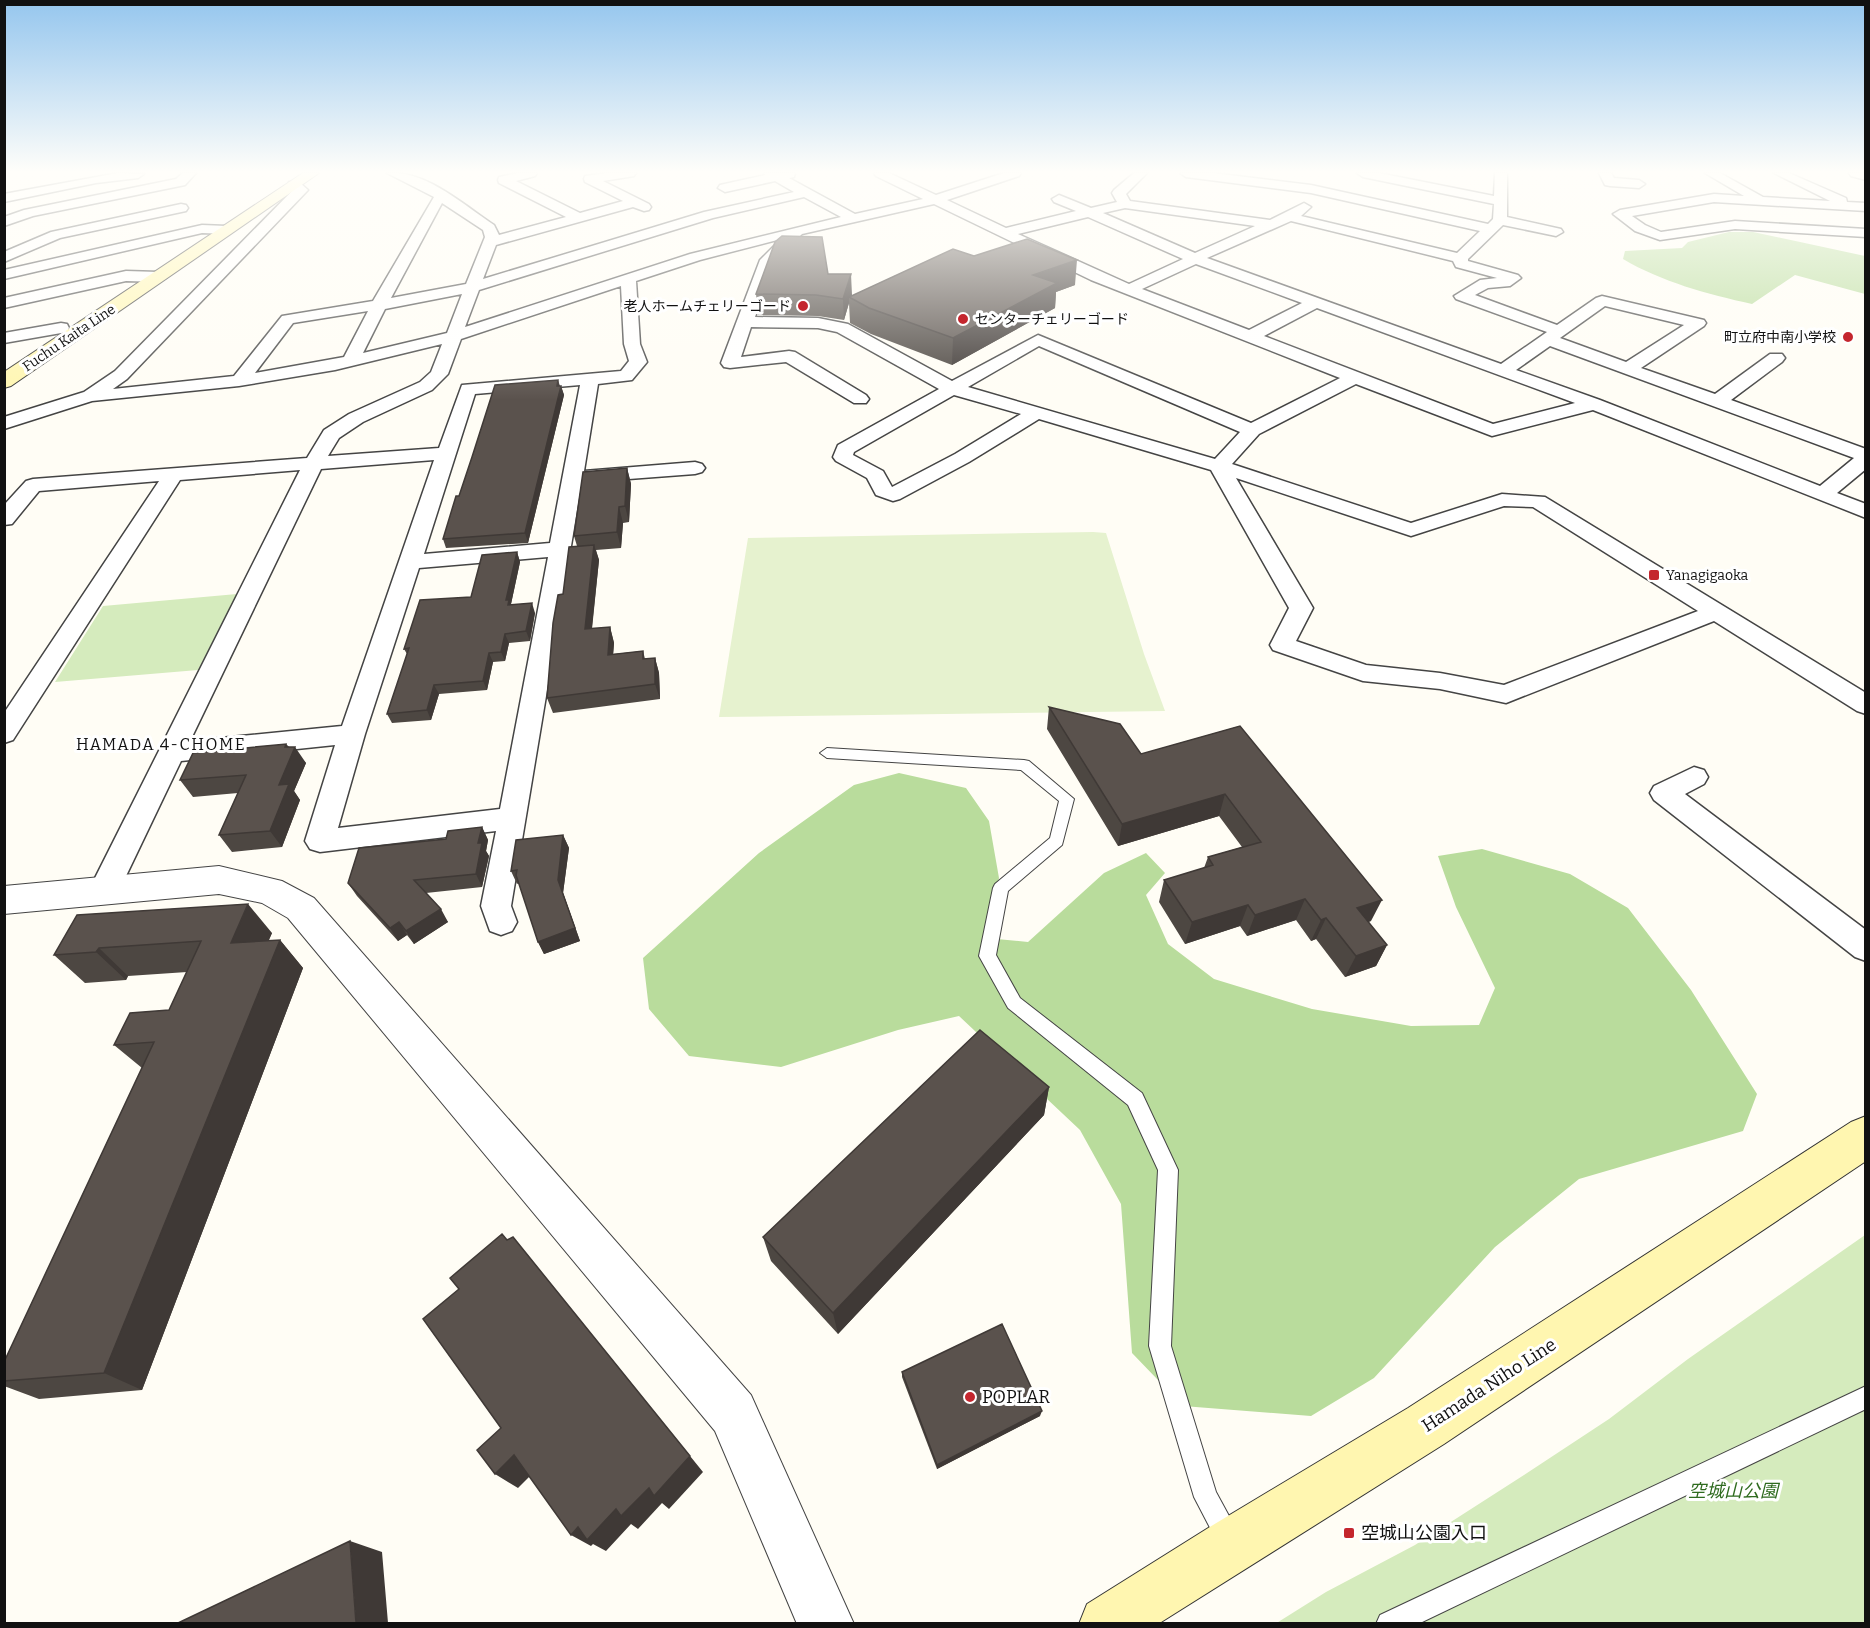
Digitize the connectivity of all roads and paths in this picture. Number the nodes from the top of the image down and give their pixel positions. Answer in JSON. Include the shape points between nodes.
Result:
{"nodes":[{"id":1,"x":24,"y":249,"type":"edge"},
{"id":2,"x":118,"y":249,"type":"edge"},
{"id":3,"x":176,"y":249,"type":"edge"},
{"id":4,"x":199,"y":249,"type":"edge"},
{"id":5,"x":245,"y":249,"type":"edge"},
{"id":6,"x":410,"y":249,"type":"edge"},
{"id":7,"x":488,"y":249,"type":"edge"},
{"id":8,"x":597,"y":249,"type":"edge"},
{"id":9,"x":675,"y":249,"type":"edge"},
{"id":10,"x":729,"y":249,"type":"edge"},
{"id":11,"x":779,"y":249,"type":"edge"},
{"id":12,"x":1035,"y":249,"type":"edge"},
{"id":13,"x":1173,"y":249,"type":"edge"},
{"id":14,"x":1218,"y":249,"type":"edge"},
{"id":15,"x":1423,"y":249,"type":"edge"},
{"id":16,"x":1470,"y":249,"type":"edge"},
{"id":17,"x":4,"y":258,"type":"edge"},
{"id":18,"x":694,"y":258,"type":"junction"},
{"id":19,"x":1460,"y":258,"type":"junction"},
{"id":20,"x":1196,"y":259,"type":"junction"},
{"id":21,"x":4,"y":275,"type":"edge"},
{"id":22,"x":139,"y":275,"type":"junction"},
{"id":23,"x":159,"y":276,"type":"junction"},
{"id":24,"x":628,"y":279,"type":"junction"},
{"id":25,"x":473,"y":287,"type":"junction"},
{"id":26,"x":1130,"y":290,"type":"junction"},
{"id":27,"x":1317,"y":302,"type":"junction"},
{"id":28,"x":4,"y":303,"type":"edge"},
{"id":29,"x":379,"y":305,"type":"junction"},
{"id":30,"x":745,"y":322,"type":"junction"},
{"id":31,"x":61,"y":328,"type":"junction"},
{"id":32,"x":454,"y":335,"type":"junction"},
{"id":33,"x":1553,"y":335,"type":"junction"},
{"id":34,"x":1249,"y":336,"type":"junction"},
{"id":35,"x":4,"y":338,"type":"edge"},
{"id":36,"x":1776,"y":358,"type":"dead end"},
{"id":37,"x":351,"y":361,"type":"junction"},
{"id":38,"x":4,"y":365,"type":"edge"},
{"id":39,"x":1629,"y":369,"type":"junction"},
{"id":40,"x":1503,"y":371,"type":"junction"},
{"id":41,"x":1355,"y":377,"type":"junction"},
{"id":42,"x":590,"y":379,"type":"junction"},
{"id":43,"x":4,"y":381,"type":"edge"},
{"id":44,"x":239,"y":381,"type":"junction"},
{"id":45,"x":951,"y":388,"type":"junction"},
{"id":46,"x":90,"y":396,"type":"junction"},
{"id":47,"x":860,"y":399,"type":"dead end"},
{"id":48,"x":1718,"y":401,"type":"junction"},
{"id":49,"x":1594,"y":404,"type":"junction"},
{"id":50,"x":1036,"y":412,"type":"junction"},
{"id":51,"x":4,"y":423,"type":"edge"},
{"id":52,"x":1252,"y":430,"type":"junction"},
{"id":53,"x":445,"y":453,"type":"junction"},
{"id":54,"x":1866,"y":457,"type":"edge"},
{"id":55,"x":314,"y":463,"type":"junction"},
{"id":56,"x":1219,"y":466,"type":"junction"},
{"id":57,"x":695,"y":468,"type":"dead end"},
{"id":58,"x":174,"y":474,"type":"junction"},
{"id":59,"x":574,"y":478,"type":"junction"},
{"id":60,"x":1822,"y":495,"type":"junction"},
{"id":61,"x":1866,"y":512,"type":"edge"},
{"id":62,"x":4,"y":519,"type":"edge"},
{"id":63,"x":561,"y":549,"type":"junction"},
{"id":64,"x":409,"y":562,"type":"junction"},
{"id":65,"x":1716,"y":612,"type":"junction"},
{"id":66,"x":1866,"y":705,"type":"edge"},
{"id":67,"x":4,"y":734,"type":"edge"},
{"id":68,"x":352,"y":734,"type":"junction"},
{"id":69,"x":171,"y":753,"type":"junction"},
{"id":70,"x":827,"y":753,"type":"dead end"},
{"id":71,"x":1694,"y":777,"type":"dead end"},
{"id":72,"x":513,"y":818,"type":"junction"},
{"id":73,"x":104,"y":890,"type":"junction"},
{"id":74,"x":4,"y":900,"type":"edge"},
{"id":75,"x":501,"y":922,"type":"dead end"},
{"id":76,"x":1866,"y":948,"type":"edge"},
{"id":77,"x":1866,"y":1136,"type":"edge"},
{"id":78,"x":1866,"y":1397,"type":"edge"},
{"id":79,"x":1232,"y":1544,"type":"junction"},
{"id":80,"x":826,"y":1623,"type":"edge"},
{"id":81,"x":1107,"y":1623,"type":"edge"},
{"id":82,"x":1389,"y":1623,"type":"edge"}],
"edges":[{"from":1,"to":17,"type":"street"},
{"from":2,"to":21,"type":"street"},
{"from":3,"to":22,"type":"main road","name":"Fuchu Kaita Line"},
{"from":4,"to":23,"type":"main road","name":"Fuchu Kaita Line"},
{"from":5,"to":46,"type":"street","via":[[121,375]]},
{"from":6,"to":29,"type":"street"},
{"from":7,"to":25,"type":"street"},
{"from":8,"to":25,"type":"street"},
{"from":9,"to":18,"type":"street"},
{"from":10,"to":18,"type":"street"},
{"from":11,"to":30,"type":"street","via":[[767,260]]},
{"from":12,"to":26,"type":"street"},
{"from":13,"to":20,"type":"street"},
{"from":14,"to":20,"type":"street"},
{"from":15,"to":19,"type":"street"},
{"from":16,"to":19,"type":"street"},
{"from":18,"to":24,"type":"street"},
{"from":19,"to":33,"type":"street","via":[[1461,264],[1513,278],[1505,283],[1485,283],[1462,296]]},
{"from":20,"to":26,"type":"street"},
{"from":20,"to":27,"type":"street"},
{"from":22,"to":23,"type":"street"},
{"from":22,"to":28,"type":"street"},
{"from":22,"to":31,"type":"main road","name":"Fuchu Kaita Line"},
{"from":23,"to":43,"type":"main road","name":"Fuchu Kaita Line"},
{"from":24,"to":32,"type":"street"},
{"from":24,"to":42,"type":"street","via":[[632,344],[638,362],[626,376]]},
{"from":25,"to":29,"type":"street"},
{"from":25,"to":32,"type":"street"},
{"from":26,"to":34,"type":"street"},
{"from":27,"to":34,"type":"street"},
{"from":27,"to":40,"type":"street"},
{"from":29,"to":37,"type":"street"},
{"from":29,"to":44,"type":"street","via":[[288,319]]},
{"from":30,"to":45,"type":"street","via":[[818,323],[842,328]]},
{"from":30,"to":47,"type":"street","via":[[730,363],[789,356]]},
{"from":31,"to":35,"type":"street"},
{"from":31,"to":38,"type":"main road","name":"Fuchu Kaita Line"},
{"from":32,"to":37,"type":"street"},
{"from":32,"to":55,"type":"street","via":[[439,374],[426,386],[356,418],[331,434]]},
{"from":33,"to":39,"type":"street"},
{"from":33,"to":39,"type":"street","via":[[1602,301],[1698,322]]},
{"from":33,"to":40,"type":"street"},
{"from":34,"to":41,"type":"street"},
{"from":36,"to":48,"type":"street"},
{"from":37,"to":44,"type":"street"},
{"from":39,"to":48,"type":"street"},
{"from":40,"to":49,"type":"street"},
{"from":41,"to":49,"type":"street","via":[[1492,430]]},
{"from":41,"to":52,"type":"street"},
{"from":42,"to":53,"type":"street","via":[[468,389]]},
{"from":42,"to":59,"type":"street"},
{"from":44,"to":46,"type":"street"},
{"from":45,"to":50,"type":"street"},
{"from":45,"to":50,"type":"street","via":[[845,449],[843,457],[876,475],[884,490],[893,495]]},
{"from":45,"to":52,"type":"street","via":[[1038,340]]},
{"from":46,"to":51,"type":"street"},
{"from":48,"to":54,"type":"street"},
{"from":49,"to":60,"type":"street"},
{"from":50,"to":56,"type":"street"},
{"from":52,"to":56,"type":"street"},
{"from":53,"to":55,"type":"street"},
{"from":53,"to":64,"type":"street"},
{"from":54,"to":60,"type":"street"},
{"from":55,"to":58,"type":"street"},
{"from":55,"to":69,"type":"street"},
{"from":56,"to":65,"type":"street","via":[[1411,530],[1502,500],[1538,501]]},
{"from":56,"to":65,"type":"street","via":[[1301,608],[1282,645],[1363,673],[1440,681],[1506,694]]},
{"from":57,"to":59,"type":"street"},
{"from":58,"to":62,"type":"street","via":[[33,485]]},
{"from":58,"to":67,"type":"street"},
{"from":59,"to":63,"type":"street"},
{"from":60,"to":61,"type":"street"},
{"from":63,"to":64,"type":"street"},
{"from":63,"to":72,"type":"street"},
{"from":64,"to":68,"type":"street"},
{"from":65,"to":66,"type":"street"},
{"from":68,"to":69,"type":"street"},
{"from":68,"to":72,"type":"street","via":[[321,841]]},
{"from":69,"to":73,"type":"street"},
{"from":70,"to":79,"type":"lane","via":[[1024,765],[1067,799],[1057,841],[1001,888],[987,956],[1014,1003],[1135,1099],[1168,1170],[1160,1346],[1206,1497]]},
{"from":71,"to":76,"type":"street","via":[[1664,793]]},
{"from":72,"to":75,"type":"street","via":[[496,906]]},
{"from":73,"to":74,"type":"street"},
{"from":73,"to":80,"type":"street","via":[[219,880],[270,891],[302,908],[733,1413]]},
{"from":77,"to":79,"type":"main road","name":"Hamada Niho Line","via":[[1426,1426]]},
{"from":78,"to":82,"type":"lane"},
{"from":79,"to":81,"type":"main road","name":"Hamada Niho Line"}]}
